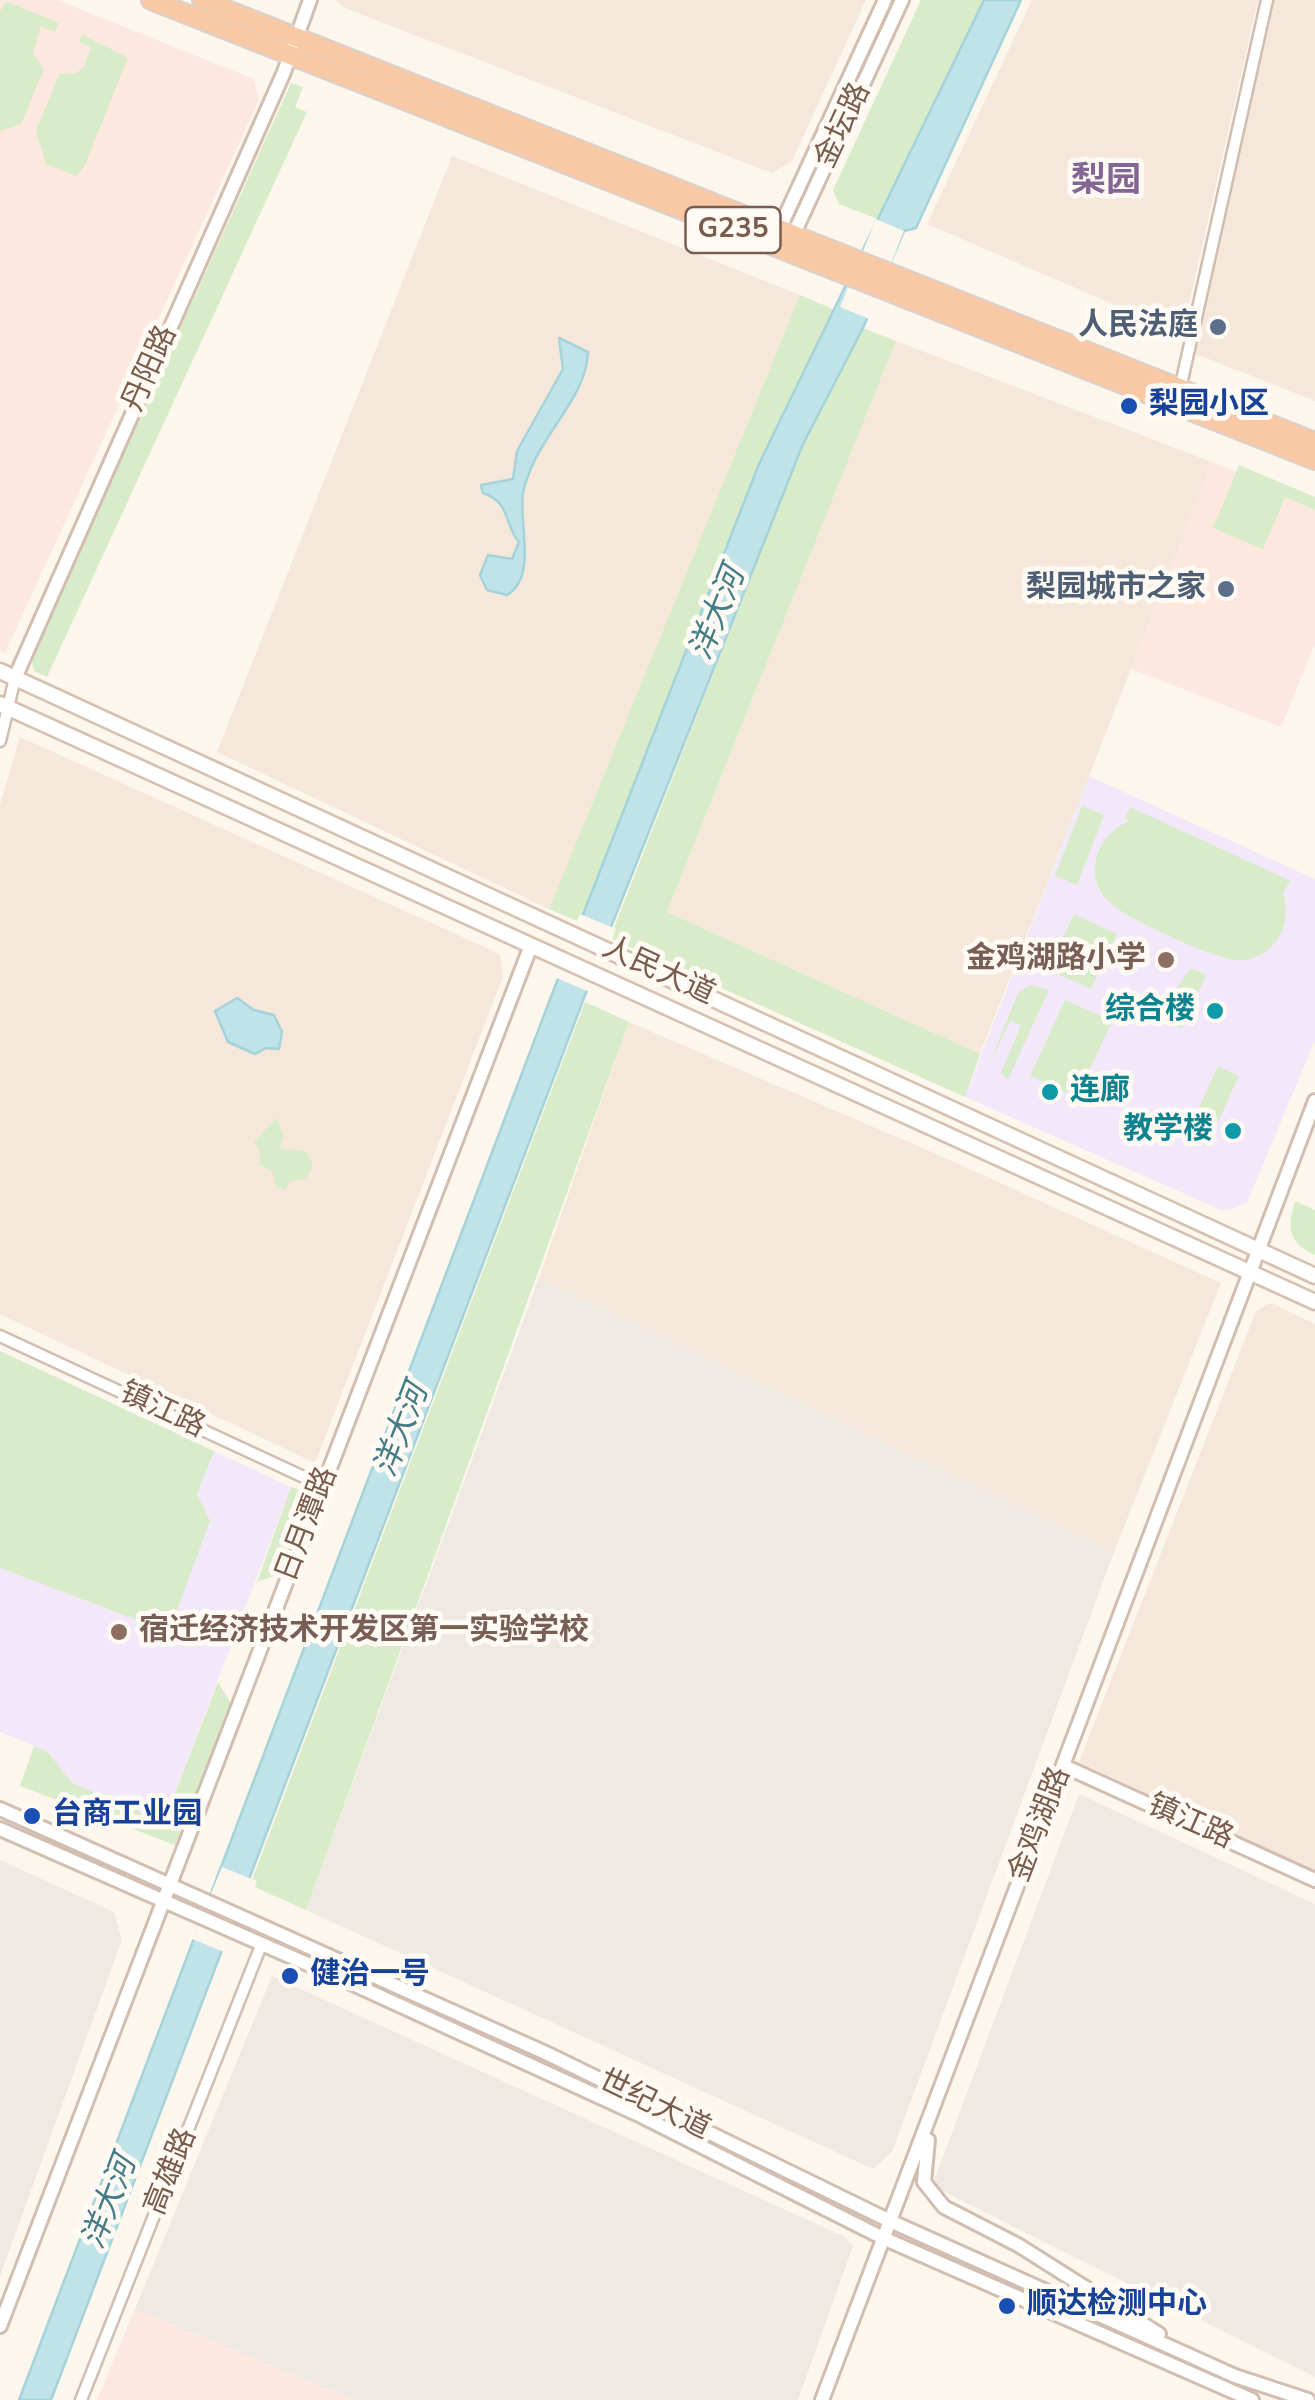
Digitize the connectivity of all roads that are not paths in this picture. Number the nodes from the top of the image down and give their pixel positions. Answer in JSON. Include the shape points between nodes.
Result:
{"nodes":[{"id":1,"x":151,"y":0,"type":"edge"},
{"id":2,"x":202,"y":0,"type":"edge"},
{"id":3,"x":310,"y":0,"type":"edge"},
{"id":4,"x":885,"y":0,"type":"edge"},
{"id":5,"x":902,"y":0,"type":"edge"},
{"id":6,"x":1267,"y":0,"type":"edge"},
{"id":7,"x":293,"y":47,"type":"junction"},
{"id":8,"x":783,"y":240,"type":"junction"},
{"id":9,"x":1179,"y":397,"type":"junction"},
{"id":10,"x":1315,"y":442,"type":"edge"},
{"id":11,"x":1315,"y":460,"type":"edge"},
{"id":12,"x":0,"y":671,"type":"edge"},
{"id":13,"x":15,"y":678,"type":"junction"},
{"id":14,"x":5,"y":706,"type":"edge"},
{"id":15,"x":104,"y":719,"type":"junction"},
{"id":16,"x":0,"y":741,"type":"edge"},
{"id":17,"x":88,"y":744,"type":"junction"},
{"id":18,"x":530,"y":948,"type":"junction"},
{"id":19,"x":1315,"y":1101,"type":"edge"},
{"id":20,"x":1188,"y":1217,"type":"junction"},
{"id":21,"x":1180,"y":1241,"type":"junction"},
{"id":22,"x":1258,"y":1250,"type":"junction"},
{"id":23,"x":1249,"y":1272,"type":"junction"},
{"id":24,"x":1315,"y":1276,"type":"edge"},
{"id":25,"x":1315,"y":1302,"type":"edge"},
{"id":26,"x":0,"y":1336,"type":"edge"},
{"id":27,"x":323,"y":1486,"type":"junction"},
{"id":28,"x":1064,"y":1766,"type":"junction"},
{"id":29,"x":0,"y":1809,"type":"edge"},
{"id":30,"x":0,"y":1829,"type":"edge"},
{"id":31,"x":1315,"y":1880,"type":"edge"},
{"id":32,"x":173,"y":1885,"type":"junction"},
{"id":33,"x":166,"y":1902,"type":"junction"},
{"id":34,"x":262,"y":1943,"type":"junction"},
{"id":35,"x":936,"y":2102,"type":"junction"},
{"id":36,"x":890,"y":2221,"type":"junction"},
{"id":37,"x":883,"y":2238,"type":"junction"},
{"id":38,"x":0,"y":2326,"type":"edge"},
{"id":39,"x":1235,"y":2376,"type":"junction"},
{"id":40,"x":81,"y":2400,"type":"edge"},
{"id":41,"x":822,"y":2400,"type":"edge"},
{"id":42,"x":1252,"y":2400,"type":"edge"},
{"id":43,"x":1308,"y":2400,"type":"edge"}],
"edges":[{"from":1,"to":7,"type":"highway","number":"G235"},
{"from":2,"to":7,"type":"highway","number":"G235"},
{"from":3,"to":7,"type":"street","name":"丹阳路"},
{"from":4,"to":8,"type":"street","name":"金坛路"},
{"from":5,"to":8,"type":"street","name":"金坛路"},
{"from":6,"to":9,"type":"street"},
{"from":7,"to":8,"type":"highway","number":"G235"},
{"from":7,"to":13,"type":"street","name":"丹阳路"},
{"from":8,"to":9,"type":"highway","number":"G235"},
{"from":9,"to":10,"type":"highway","number":"G235"},
{"from":9,"to":11,"type":"highway","number":"G235"},
{"from":12,"to":13,"type":"main road","name":"人民大道"},
{"from":13,"to":14,"type":"street","name":"丹阳路"},
{"from":13,"to":15,"type":"main road","name":"人民大道"},
{"from":14,"to":16,"type":"street","name":"丹阳路"},
{"from":14,"to":17,"type":"main road","name":"人民大道"},
{"from":15,"to":17,"type":"main road","via":[[87,724]]},
{"from":15,"to":20,"type":"main road","name":"人民大道"},
{"from":17,"to":18,"type":"main road","name":"人民大道"},
{"from":18,"to":21,"type":"main road","name":"人民大道"},
{"from":18,"to":27,"type":"street","name":"日月潭路"},
{"from":19,"to":22,"type":"street","name":"金鸡湖路"},
{"from":20,"to":21,"type":"main road","via":[[1194,1232]]},
{"from":20,"to":22,"type":"main road","name":"人民大道"},
{"from":21,"to":23,"type":"main road","name":"人民大道"},
{"from":22,"to":23,"type":"street","name":"金鸡湖路"},
{"from":22,"to":24,"type":"main road","name":"人民大道"},
{"from":23,"to":25,"type":"main road","name":"人民大道"},
{"from":23,"to":28,"type":"street","name":"金鸡湖路"},
{"from":26,"to":27,"type":"street","name":"镇江路"},
{"from":27,"to":32,"type":"street","name":"日月潭路"},
{"from":28,"to":31,"type":"street","name":"镇江路"},
{"from":28,"to":35,"type":"street","name":"金鸡湖路"},
{"from":29,"to":32,"type":"street","name":"世纪大道"},
{"from":30,"to":33,"type":"street","name":"世纪大道"},
{"from":32,"to":33,"type":"street","name":"日月潭路"},
{"from":32,"to":36,"type":"street","name":"世纪大道","via":[[548,2054]]},
{"from":33,"to":34,"type":"street","name":"世纪大道"},
{"from":33,"to":38,"type":"street","name":"日月潭路"},
{"from":34,"to":37,"type":"street","name":"世纪大道","via":[[637,2114]]},
{"from":34,"to":40,"type":"street","name":"高雄路"},
{"from":35,"to":36,"type":"street","name":"金鸡湖路"},
{"from":35,"to":39,"type":"street","via":[[922,2169],[944,2206]]},
{"from":36,"to":37,"type":"street","name":"金鸡湖路"},
{"from":36,"to":39,"type":"street","name":"世纪大道"},
{"from":37,"to":41,"type":"street","name":"金鸡湖路"},
{"from":37,"to":42,"type":"street","name":"世纪大道"},
{"from":39,"to":43,"type":"street","name":"世纪大道"}]}
